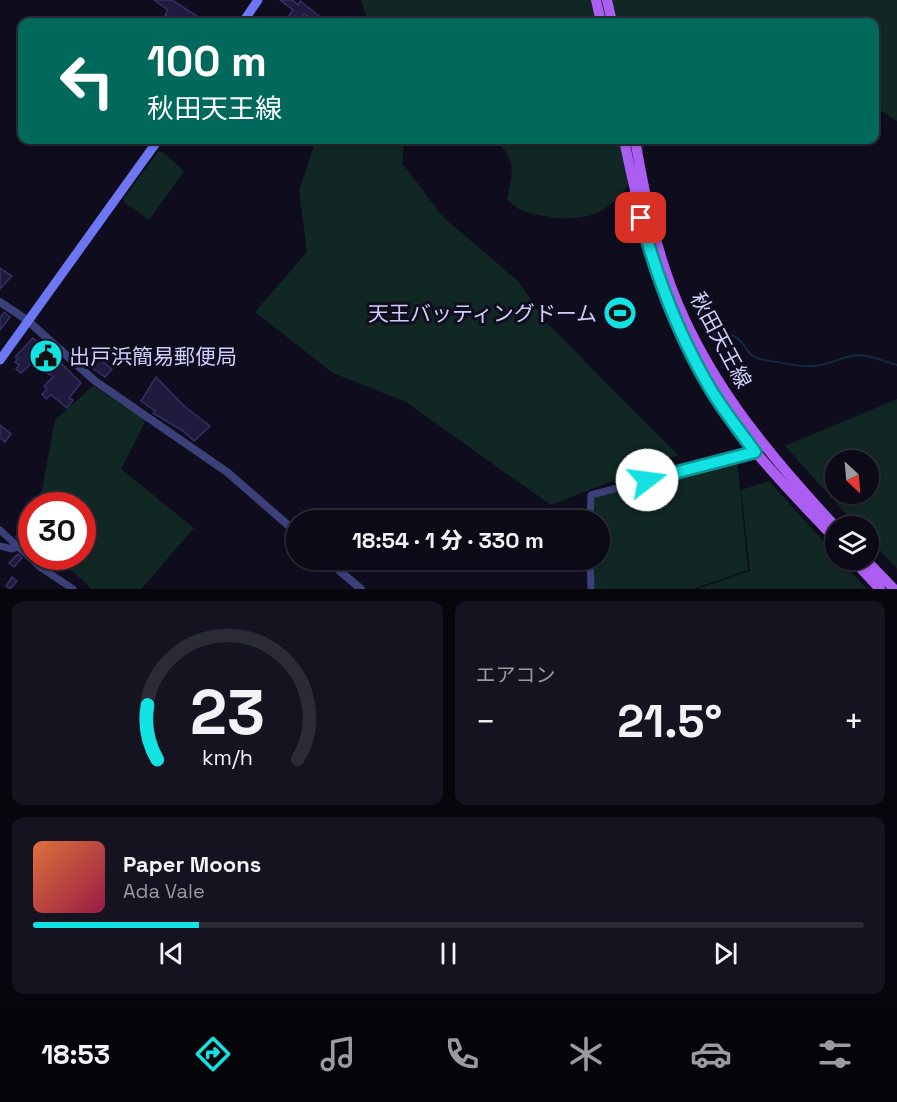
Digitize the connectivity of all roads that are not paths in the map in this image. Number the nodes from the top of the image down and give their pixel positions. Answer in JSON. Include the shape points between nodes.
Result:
{"nodes":[{"id":1,"x":258,"y":0,"type":"edge"},
{"id":2,"x":596,"y":0,"type":"edge"},
{"id":3,"x":607,"y":0,"type":"edge"},
{"id":4,"x":246,"y":18,"type":"edge"},
{"id":5,"x":600,"y":18,"type":"edge"},
{"id":6,"x":611,"y":18,"type":"edge"},
{"id":7,"x":155,"y":144,"type":"edge"},
{"id":8,"x":625,"y":144,"type":"edge"},
{"id":9,"x":636,"y":144,"type":"edge"},
{"id":10,"x":0,"y":302,"type":"edge"},
{"id":11,"x":27,"y":320,"type":"junction"},
{"id":12,"x":0,"y":360,"type":"edge"},
{"id":13,"x":755,"y":452,"type":"junction"},
{"id":14,"x":590,"y":510,"type":"edge"},
{"id":15,"x":826,"y":516,"type":"edge"},
{"id":16,"x":286,"y":523,"type":"edge"},
{"id":17,"x":825,"y":528,"type":"edge"},
{"id":18,"x":0,"y":530,"type":"edge"},
{"id":19,"x":18,"y":544,"type":"edge"},
{"id":20,"x":0,"y":546,"type":"edge"},
{"id":21,"x":18,"y":547,"type":"edge"},
{"id":22,"x":44,"y":570,"type":"edge"},
{"id":23,"x":339,"y":570,"type":"edge"},
{"id":24,"x":590,"y":570,"type":"edge"},
{"id":25,"x":862,"y":570,"type":"edge"},
{"id":26,"x":876,"y":570,"type":"edge"},
{"id":27,"x":73,"y":589,"type":"edge"},
{"id":28,"x":361,"y":589,"type":"edge"},
{"id":29,"x":591,"y":589,"type":"edge"},
{"id":30,"x":880,"y":589,"type":"edge"},
{"id":31,"x":894,"y":589,"type":"edge"}],
"edges":[{"from":1,"to":4,"type":"main road"},
{"from":2,"to":5,"type":"main road"},
{"from":3,"to":6,"type":"main road"},
{"from":7,"to":11,"type":"main road"},
{"from":8,"to":13,"type":"main road","name":"秋田天王線","via":[[656,273],[678,329],[710,389]]},
{"from":9,"to":15,"type":"main road","name":"秋田天王線","via":[[659,247],[686,324],[719,384],[763,446]]},
{"from":10,"to":11,"type":"street"},
{"from":11,"to":12,"type":"main road"},
{"from":11,"to":16,"type":"street","via":[[95,381],[227,472]]},
{"from":13,"to":14,"type":"street","via":[[591,495]]},
{"from":13,"to":17,"type":"main road","name":"秋田天王線"},
{"from":18,"to":19,"type":"street"},
{"from":20,"to":21,"type":"street"},
{"from":22,"to":27,"type":"street"},
{"from":23,"to":28,"type":"street"},
{"from":24,"to":29,"type":"street"},
{"from":25,"to":30,"type":"main road"},
{"from":26,"to":31,"type":"main road"}]}
